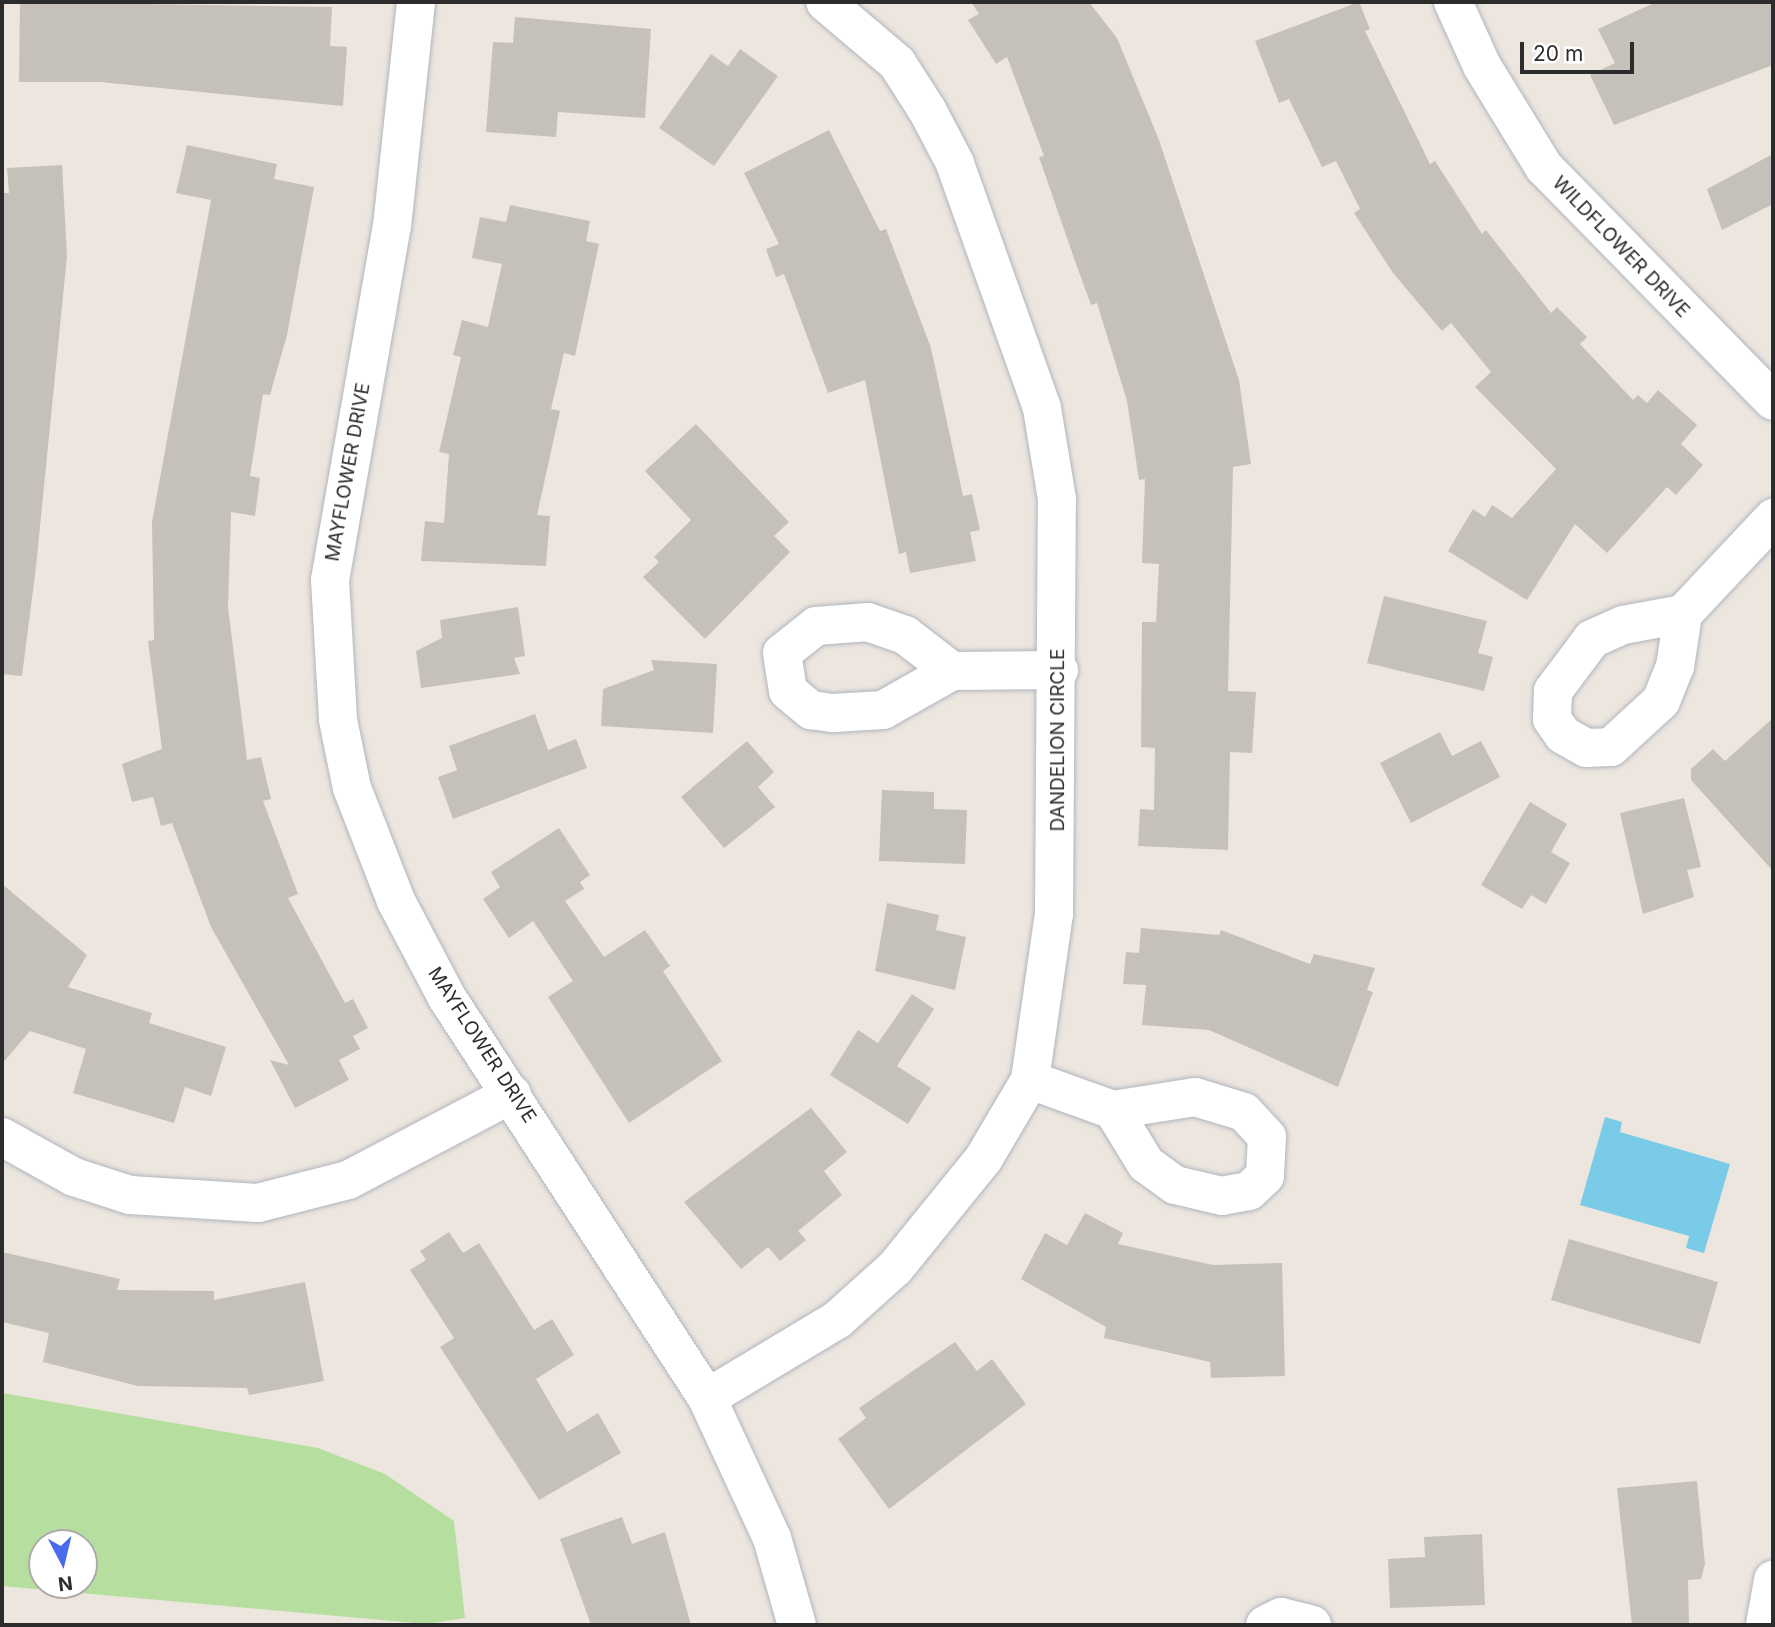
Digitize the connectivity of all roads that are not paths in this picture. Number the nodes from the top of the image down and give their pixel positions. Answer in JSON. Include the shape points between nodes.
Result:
{"nodes":[{"id":1,"x":416,"y":2,"type":"edge"},
{"id":2,"x":825,"y":2,"type":"edge"},
{"id":3,"x":1461,"y":4,"type":"edge"},
{"id":4,"x":1773,"y":401,"type":"edge"},
{"id":5,"x":1773,"y":518,"type":"edge"},
{"id":6,"x":1683,"y":614,"type":"dead end"},
{"id":7,"x":1059,"y":670,"type":"junction"},
{"id":8,"x":952,"y":671,"type":"dead end"},
{"id":9,"x":1030,"y":1080,"type":"junction"},
{"id":10,"x":512,"y":1094,"type":"junction"},
{"id":11,"x":1113,"y":1110,"type":"dead end"},
{"id":12,"x":2,"y":1137,"type":"edge"},
{"id":13,"x":707,"y":1398,"type":"junction"},
{"id":14,"x":1773,"y":1580,"type":"edge"},
{"id":15,"x":797,"y":1625,"type":"edge"},
{"id":16,"x":1265,"y":1625,"type":"edge"},
{"id":17,"x":1312,"y":1625,"type":"edge"},
{"id":18,"x":1765,"y":1625,"type":"edge"}],
"edges":[{"from":1,"to":10,"type":"street","name":"MAYFLOWER DRIVE","via":[[392,225],[336,525],[334,679],[352,788],[396,901],[446,996]]},
{"from":2,"to":7,"type":"street","name":"DANDELION CIRCLE","via":[[897,64],[927,110],[954,163],[1030,368],[1057,499]]},
{"from":3,"to":4,"type":"street","name":"WILDFLOWER DRIVE","via":[[1482,66],[1544,167]]},
{"from":5,"to":6,"type":"street"},
{"from":7,"to":8,"type":"street"},
{"from":7,"to":9,"type":"street","name":"DANDELION CIRCLE","via":[[1054,914]]},
{"from":9,"to":11,"type":"street"},
{"from":9,"to":13,"type":"street","name":"DANDELION CIRCLE","via":[[984,1158],[895,1268],[837,1320]]},
{"from":10,"to":12,"type":"street","via":[[348,1180],[257,1203],[130,1195],[74,1177]]},
{"from":10,"to":13,"type":"street","name":"MAYFLOWER DRIVE"},
{"from":13,"to":15,"type":"street","name":"MAYFLOWER DRIVE","via":[[772,1538]]},
{"from":14,"to":18,"type":"street"},
{"from":16,"to":17,"type":"street","via":[[1281,1617]]}]}
